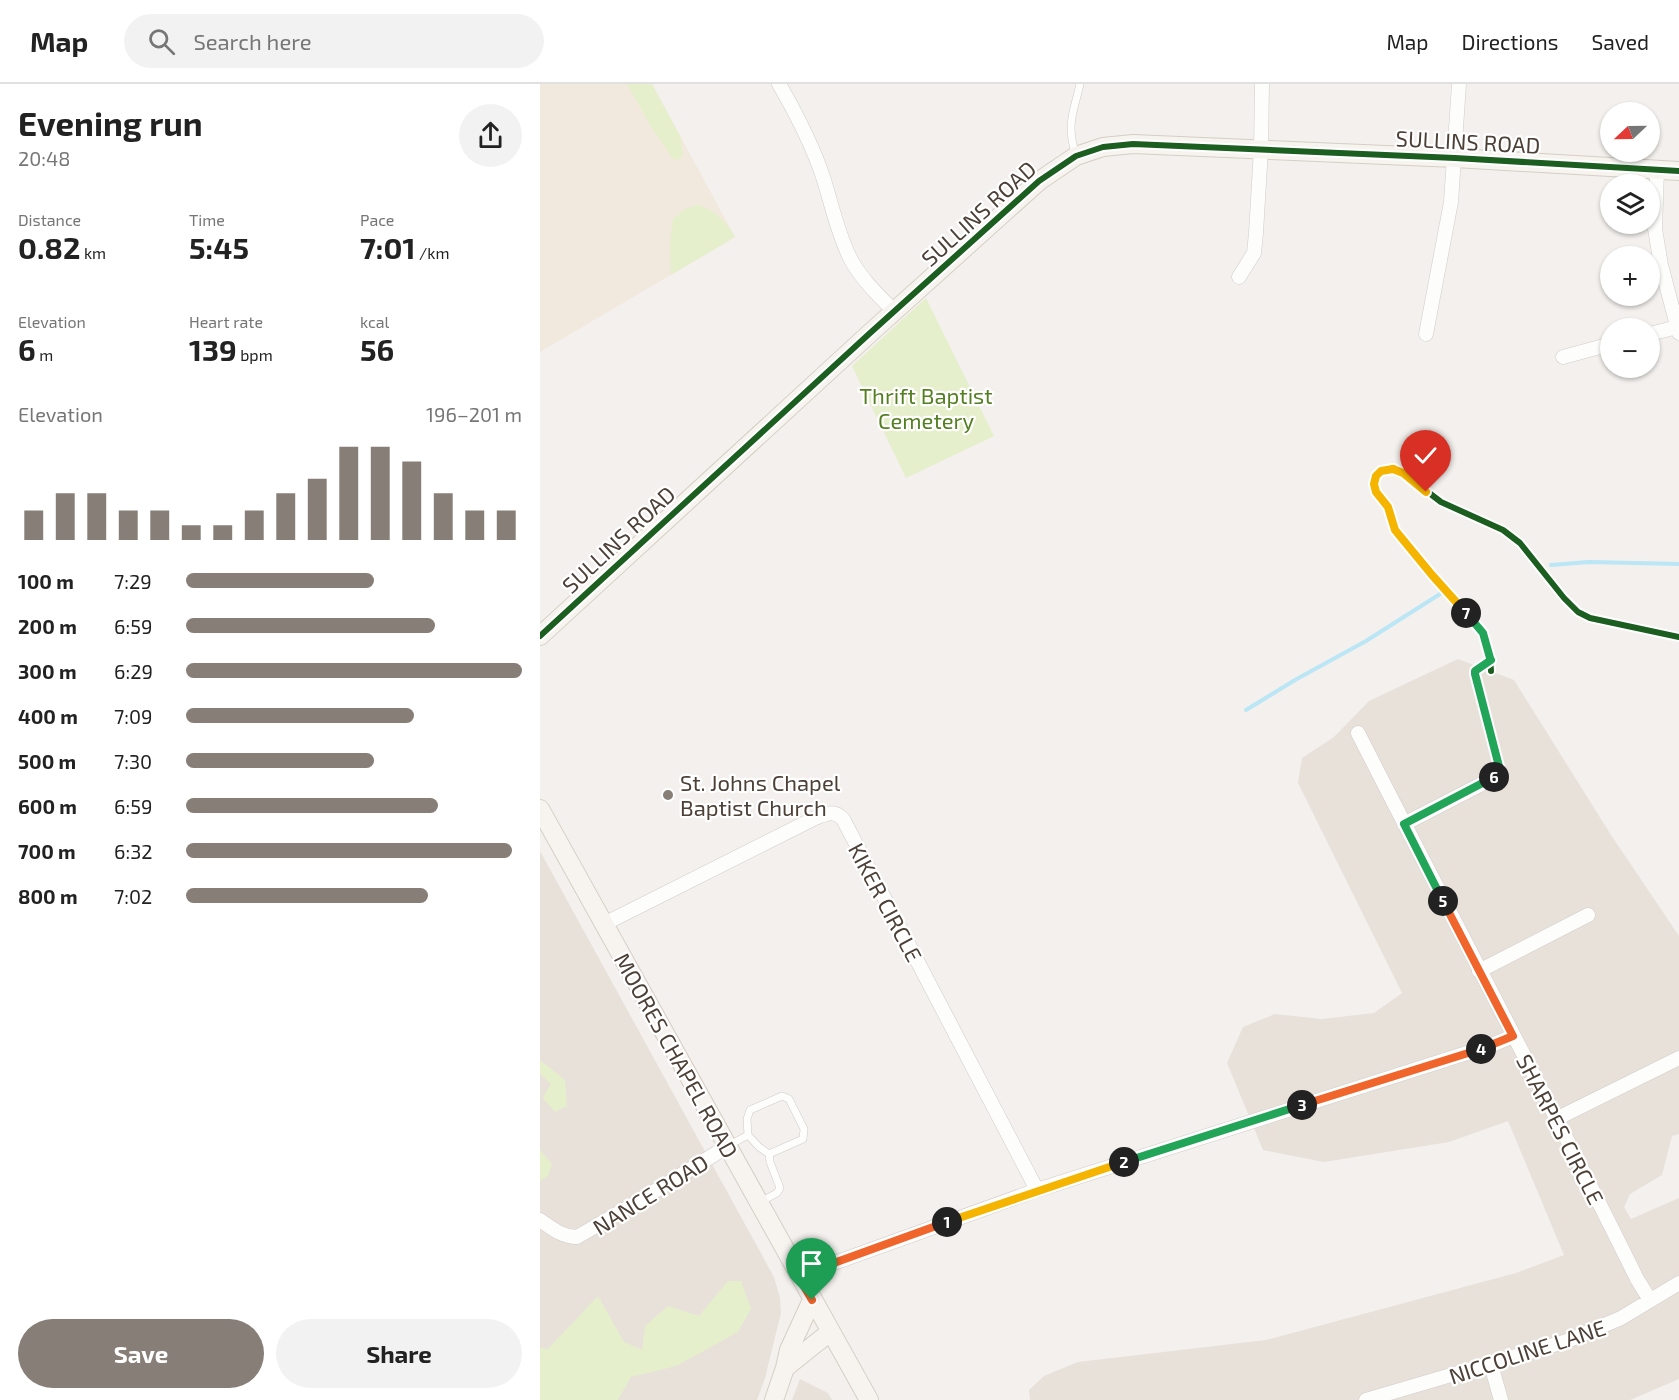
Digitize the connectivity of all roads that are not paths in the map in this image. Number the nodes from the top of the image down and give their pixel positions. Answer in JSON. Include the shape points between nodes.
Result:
{"nodes":[{"id":1,"x":779,"y":84,"type":"edge"},
{"id":2,"x":1080,"y":84,"type":"edge"},
{"id":3,"x":1262,"y":84,"type":"edge"},
{"id":4,"x":1459,"y":84,"type":"edge"},
{"id":5,"x":1262,"y":149,"type":"junction"},
{"id":6,"x":1076,"y":156,"type":"junction"},
{"id":7,"x":1455,"y":158,"type":"junction"},
{"id":8,"x":1657,"y":170,"type":"junction"},
{"id":9,"x":1679,"y":171,"type":"edge"},
{"id":10,"x":1239,"y":277,"type":"dead end"},
{"id":11,"x":894,"y":311,"type":"junction"},
{"id":12,"x":1678,"y":330,"type":"edge"},
{"id":13,"x":1660,"y":333,"type":"edge"},
{"id":14,"x":1426,"y":334,"type":"dead end"},
{"id":15,"x":1600,"y":347,"type":"edge"},
{"id":16,"x":1563,"y":357,"type":"dead end"},
{"id":17,"x":540,"y":636,"type":"edge"},
{"id":18,"x":1358,"y":733,"type":"dead end"},
{"id":19,"x":1501,"y":774,"type":"dead end"},
{"id":20,"x":540,"y":810,"type":"edge"},
{"id":21,"x":1404,"y":824,"type":"junction"},
{"id":22,"x":1588,"y":915,"type":"dead end"},
{"id":23,"x":604,"y":924,"type":"junction"},
{"id":24,"x":1479,"y":971,"type":"junction"},
{"id":25,"x":1513,"y":1036,"type":"junction"},
{"id":26,"x":1679,"y":1058,"type":"edge"},
{"id":27,"x":1557,"y":1118,"type":"junction"},
{"id":28,"x":748,"y":1136,"type":"junction"},
{"id":29,"x":728,"y":1146,"type":"junction"},
{"id":30,"x":769,"y":1154,"type":"junction"},
{"id":31,"x":1037,"y":1190,"type":"junction"},
{"id":32,"x":759,"y":1203,"type":"junction"},
{"id":33,"x":540,"y":1220,"type":"edge"},
{"id":34,"x":798,"y":1276,"type":"junction"},
{"id":35,"x":1679,"y":1283,"type":"edge"},
{"id":36,"x":812,"y":1300,"type":"junction"},
{"id":37,"x":1650,"y":1300,"type":"junction"},
{"id":38,"x":830,"y":1332,"type":"junction"},
{"id":39,"x":1491,"y":1365,"type":"junction"},
{"id":40,"x":785,"y":1368,"type":"junction"},
{"id":41,"x":774,"y":1400,"type":"edge"},
{"id":42,"x":869,"y":1400,"type":"edge"},
{"id":43,"x":1366,"y":1400,"type":"edge"},
{"id":44,"x":1500,"y":1400,"type":"edge"}],
"edges":[{"from":1,"to":11,"type":"street","via":[[812,148],[850,258]]},
{"from":2,"to":6,"type":"lane","via":[[1071,116],[1070,137]]},
{"from":3,"to":5,"type":"street"},
{"from":4,"to":7,"type":"street"},
{"from":5,"to":6,"type":"street","name":"SULLINS ROAD","via":[[1133,144],[1103,147]]},
{"from":5,"to":7,"type":"street","name":"SULLINS ROAD"},
{"from":5,"to":10,"type":"street","via":[[1254,253]]},
{"from":6,"to":11,"type":"street","name":"SULLINS ROAD","via":[[1039,181]]},
{"from":7,"to":8,"type":"street","name":"SULLINS ROAD"},
{"from":7,"to":14,"type":"street","via":[[1451,202]]},
{"from":8,"to":9,"type":"street","name":"SULLINS ROAD"},
{"from":8,"to":12,"type":"street","via":[[1655,230]]},
{"from":11,"to":17,"type":"street","name":"SULLINS ROAD"},
{"from":12,"to":13,"type":"street"},
{"from":15,"to":16,"type":"street"},
{"from":18,"to":21,"type":"street","name":"SHARPES CIRCLE"},
{"from":19,"to":21,"type":"street"},
{"from":20,"to":23,"type":"street","name":"MOORES CHAPEL ROAD"},
{"from":21,"to":24,"type":"street","name":"SHARPES CIRCLE"},
{"from":22,"to":24,"type":"street"},
{"from":23,"to":29,"type":"street","name":"MOORES CHAPEL ROAD"},
{"from":23,"to":31,"type":"street","name":"KIKER CIRCLE","via":[[806,822],[837,813]]},
{"from":24,"to":25,"type":"street","name":"SHARPES CIRCLE"},
{"from":25,"to":27,"type":"street","name":"SHARPES CIRCLE"},
{"from":25,"to":31,"type":"street"},
{"from":26,"to":27,"type":"street"},
{"from":27,"to":37,"type":"street","name":"SHARPES CIRCLE"},
{"from":28,"to":29,"type":"lane"},
{"from":28,"to":30,"type":"lane"},
{"from":28,"to":30,"type":"lane","via":[[750,1110],[782,1096],[789,1099],[804,1130],[803,1139]]},
{"from":29,"to":32,"type":"street","name":"MOORES CHAPEL ROAD"},
{"from":29,"to":33,"type":"street","name":"NANCE ROAD","via":[[577,1237],[562,1235]]},
{"from":30,"to":32,"type":"lane","via":[[780,1188]]},
{"from":31,"to":34,"type":"street"},
{"from":32,"to":34,"type":"street","name":"MOORES CHAPEL ROAD"},
{"from":34,"to":36,"type":"street","name":"MOORES CHAPEL ROAD"},
{"from":35,"to":37,"type":"street","name":"NICCOLINE LANE"},
{"from":36,"to":38,"type":"street","name":"MOORES CHAPEL ROAD"},
{"from":36,"to":40,"type":"street"},
{"from":37,"to":39,"type":"street","name":"NICCOLINE LANE","via":[[1599,1329]]},
{"from":38,"to":40,"type":"street"},
{"from":38,"to":42,"type":"street","name":"MOORES CHAPEL ROAD"},
{"from":39,"to":43,"type":"street","name":"NICCOLINE LANE"},
{"from":39,"to":44,"type":"street"},
{"from":40,"to":41,"type":"street"}]}
